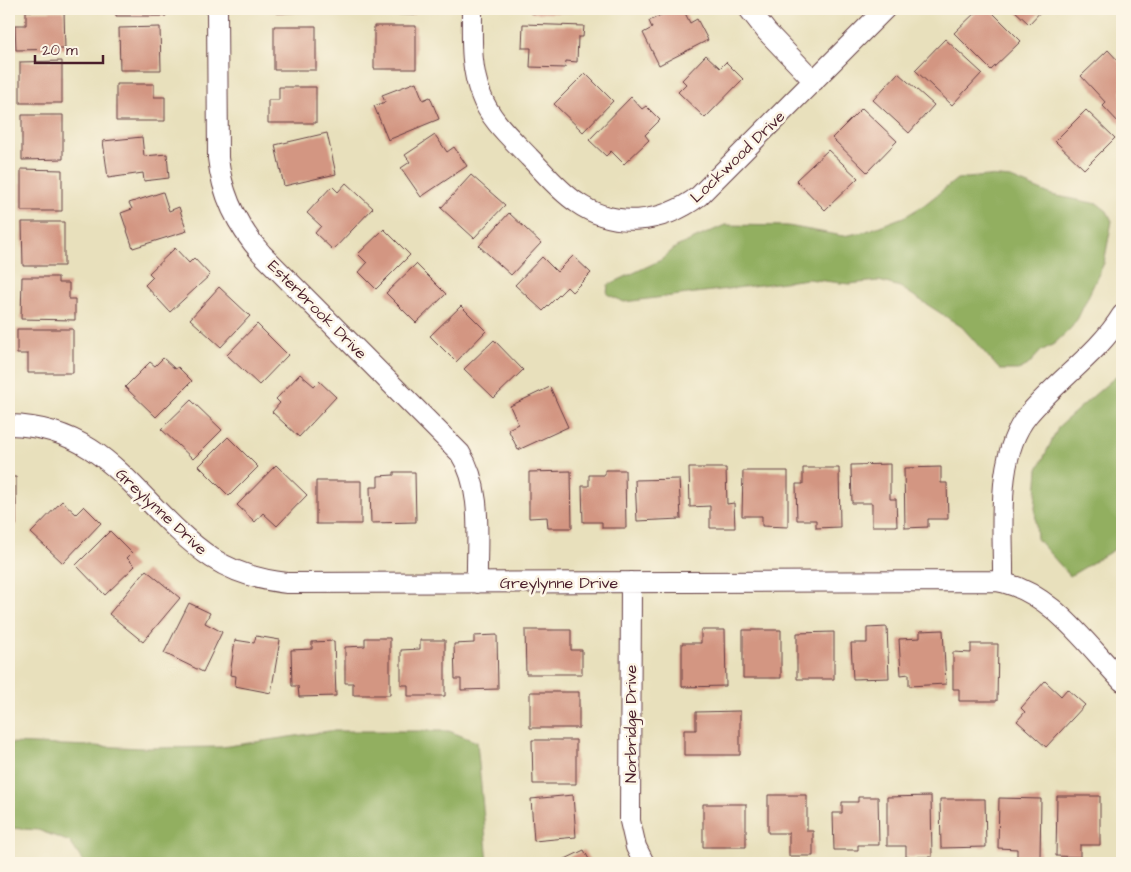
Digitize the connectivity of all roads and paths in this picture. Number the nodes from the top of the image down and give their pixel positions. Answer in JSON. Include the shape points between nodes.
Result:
{"nodes":[{"id":1,"x":217,"y":9,"type":"edge"},
{"id":2,"x":472,"y":9,"type":"edge"},
{"id":3,"x":749,"y":9,"type":"edge"},
{"id":4,"x":885,"y":9,"type":"edge"},
{"id":5,"x":814,"y":81,"type":"junction"},
{"id":6,"x":1122,"y":315,"type":"edge"},
{"id":7,"x":9,"y":425,"type":"edge"},
{"id":8,"x":631,"y":582,"type":"junction"},
{"id":9,"x":1003,"y":582,"type":"junction"},
{"id":10,"x":477,"y":583,"type":"junction"},
{"id":11,"x":1122,"y":681,"type":"edge"},
{"id":12,"x":644,"y":863,"type":"edge"}],
"edges":[{"from":1,"to":10,"type":"street","name":"Esterbrook Drive","via":[[218,158],[230,205],[249,239],[262,254],[460,453],[474,490]]},
{"from":2,"to":5,"type":"street","name":"Lockwood Drive","via":[[475,75],[481,96],[492,116],[568,196],[607,217],[642,220],[684,207]]},
{"from":3,"to":5,"type":"street"},
{"from":4,"to":5,"type":"street","name":"Lockwood Drive"},
{"from":6,"to":9,"type":"street","via":[[1106,336],[1030,414],[1015,435],[1005,471]]},
{"from":7,"to":10,"type":"street","name":"Greylynne Drive","via":[[58,433],[93,450],[198,547],[222,564],[249,576],[287,583]]},
{"from":8,"to":9,"type":"street","name":"Greylynne Drive"},
{"from":8,"to":10,"type":"street","name":"Greylynne Drive"},
{"from":8,"to":12,"type":"street","name":"Norbridge Drive","via":[[630,821],[636,847]]},
{"from":9,"to":11,"type":"street","name":"Greylynne Drive","via":[[1022,588],[1046,602]]}]}
